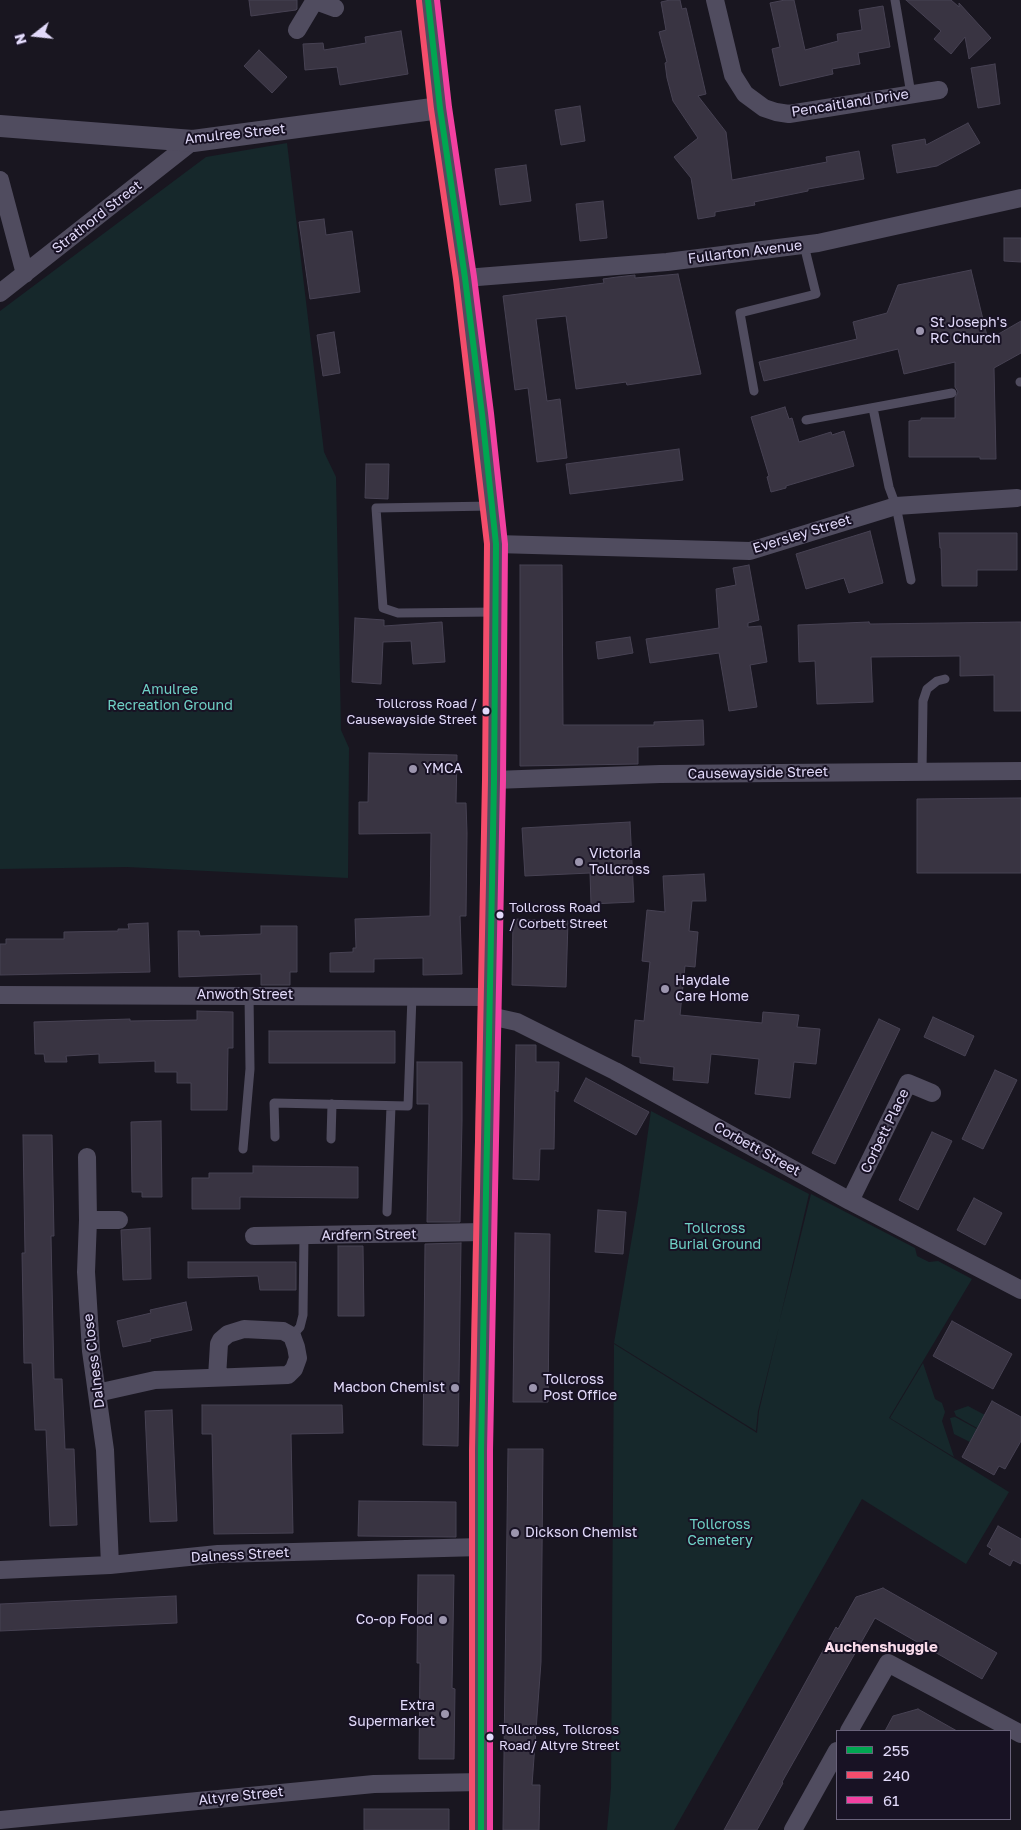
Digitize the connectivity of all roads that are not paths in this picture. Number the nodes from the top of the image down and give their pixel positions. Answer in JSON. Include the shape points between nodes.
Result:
{"nodes":[{"id":1,"x":316,"y":0,"type":"edge"},
{"id":2,"x":428,"y":0,"type":"edge"},
{"id":3,"x":715,"y":0,"type":"edge"},
{"id":4,"x":895,"y":0,"type":"edge"},
{"id":5,"x":335,"y":8,"type":"dead end"},
{"id":6,"x":297,"y":30,"type":"dead end"},
{"id":7,"x":939,"y":90,"type":"dead end"},
{"id":8,"x":911,"y":94,"type":"junction"},
{"id":9,"x":440,"y":108,"type":"junction"},
{"id":10,"x":0,"y":126,"type":"edge"},
{"id":11,"x":193,"y":141,"type":"junction"},
{"id":12,"x":0,"y":180,"type":"edge"},
{"id":13,"x":1021,"y":198,"type":"edge"},
{"id":14,"x":804,"y":245,"type":"junction"},
{"id":15,"x":25,"y":274,"type":"junction"},
{"id":16,"x":465,"y":278,"type":"junction"},
{"id":17,"x":0,"y":293,"type":"edge"},
{"id":18,"x":754,"y":392,"type":"dead end"},
{"id":19,"x":952,"y":393,"type":"dead end"},
{"id":20,"x":873,"y":408,"type":"junction"},
{"id":21,"x":806,"y":420,"type":"dead end"},
{"id":22,"x":1017,"y":498,"type":"dead end"},
{"id":23,"x":492,"y":506,"type":"junction"},
{"id":24,"x":896,"y":506,"type":"junction"},
{"id":25,"x":496,"y":544,"type":"junction"},
{"id":26,"x":911,"y":580,"type":"dead end"},
{"id":27,"x":495,"y":612,"type":"junction"},
{"id":28,"x":945,"y":679,"type":"dead end"},
{"id":29,"x":1021,"y":770,"type":"edge"},
{"id":30,"x":922,"y":772,"type":"junction"},
{"id":31,"x":494,"y":780,"type":"junction"},
{"id":32,"x":0,"y":995,"type":"edge"},
{"id":33,"x":249,"y":996,"type":"junction"},
{"id":34,"x":412,"y":996,"type":"junction"},
{"id":35,"x":490,"y":1006,"type":"junction"},
{"id":36,"x":932,"y":1093,"type":"dead end"},
{"id":37,"x":332,"y":1104,"type":"junction"},
{"id":38,"x":391,"y":1106,"type":"junction"},
{"id":39,"x":274,"y":1137,"type":"dead end"},
{"id":40,"x":331,"y":1139,"type":"dead end"},
{"id":41,"x":243,"y":1149,"type":"dead end"},
{"id":42,"x":87,"y":1157,"type":"dead end"},
{"id":43,"x":850,"y":1201,"type":"junction"},
{"id":44,"x":387,"y":1212,"type":"dead end"},
{"id":45,"x":88,"y":1220,"type":"junction"},
{"id":46,"x":119,"y":1220,"type":"dead end"},
{"id":47,"x":484,"y":1232,"type":"junction"},
{"id":48,"x":254,"y":1236,"type":"dead end"},
{"id":49,"x":304,"y":1236,"type":"junction"},
{"id":50,"x":1021,"y":1290,"type":"edge"},
{"id":51,"x":292,"y":1336,"type":"junction"},
{"id":52,"x":217,"y":1377,"type":"junction"},
{"id":53,"x":98,"y":1393,"type":"junction"},
{"id":54,"x":481,"y":1547,"type":"junction"},
{"id":55,"x":110,"y":1565,"type":"junction"},
{"id":56,"x":0,"y":1570,"type":"edge"},
{"id":57,"x":850,"y":1730,"type":"edge"},
{"id":58,"x":1021,"y":1734,"type":"edge"},
{"id":59,"x":836,"y":1753,"type":"edge"},
{"id":60,"x":482,"y":1782,"type":"junction"},
{"id":61,"x":0,"y":1820,"type":"edge"},
{"id":62,"x":481,"y":1830,"type":"edge"},
{"id":63,"x":792,"y":1830,"type":"edge"}],
"edges":[{"from":1,"to":5,"type":"street"},
{"from":1,"to":6,"type":"street"},
{"from":2,"to":9,"type":"street"},
{"from":3,"to":8,"type":"street","name":"Pencaitland Drive","via":[[733,75],[745,94],[764,108],[789,114]]},
{"from":4,"to":8,"type":"lane"},
{"from":7,"to":8,"type":"street","name":"Pencaitland Drive"},
{"from":9,"to":11,"type":"street","name":"Amulree Street"},
{"from":9,"to":16,"type":"street"},
{"from":10,"to":11,"type":"street","name":"Amulree Street"},
{"from":11,"to":15,"type":"street","name":"Strathord Street"},
{"from":12,"to":15,"type":"street"},
{"from":13,"to":14,"type":"street","name":"Fullarton Avenue"},
{"from":14,"to":16,"type":"street","name":"Fullarton Avenue","via":[[667,262]]},
{"from":14,"to":18,"type":"lane","via":[[816,294],[740,313]]},
{"from":15,"to":17,"type":"street","name":"Strathord Street"},
{"from":16,"to":23,"type":"street"},
{"from":19,"to":20,"type":"lane"},
{"from":20,"to":21,"type":"lane"},
{"from":20,"to":24,"type":"lane"},
{"from":22,"to":24,"type":"street","name":"Eversley Street"},
{"from":23,"to":25,"type":"street"},
{"from":23,"to":27,"type":"lane","via":[[376,508],[383,608],[398,613]]},
{"from":24,"to":25,"type":"street","name":"Eversley Street","via":[[750,551]]},
{"from":24,"to":26,"type":"lane"},
{"from":25,"to":27,"type":"street"},
{"from":27,"to":31,"type":"street"},
{"from":28,"to":30,"type":"lane","via":[[927,688],[923,700]]},
{"from":29,"to":30,"type":"street","name":"Causewayside Street"},
{"from":30,"to":31,"type":"street","name":"Causewayside Street","via":[[660,774]]},
{"from":31,"to":35,"type":"street"},
{"from":32,"to":33,"type":"street","name":"Anwoth Street"},
{"from":33,"to":34,"type":"street","name":"Anwoth Street"},
{"from":33,"to":41,"type":"lane","via":[[250,1069]]},
{"from":34,"to":35,"type":"street","name":"Anwoth Street"},
{"from":34,"to":38,"type":"lane","via":[[408,1106]]},
{"from":35,"to":43,"type":"street","name":"Corbett Street"},
{"from":35,"to":47,"type":"street"},
{"from":36,"to":43,"type":"street","name":"Corbett Place","via":[[908,1083]]},
{"from":37,"to":38,"type":"lane"},
{"from":37,"to":39,"type":"lane","via":[[274,1103]]},
{"from":37,"to":40,"type":"lane"},
{"from":38,"to":44,"type":"lane"},
{"from":42,"to":45,"type":"street","name":"Dalness Close"},
{"from":43,"to":50,"type":"street","name":"Corbett Street"},
{"from":45,"to":46,"type":"street"},
{"from":45,"to":53,"type":"street","name":"Dalness Close","via":[[86,1282]]},
{"from":47,"to":49,"type":"street","name":"Ardfern Street"},
{"from":47,"to":54,"type":"street"},
{"from":48,"to":49,"type":"street","name":"Ardfern Street"},
{"from":49,"to":51,"type":"lane","via":[[303,1314],[300,1327]]},
{"from":51,"to":52,"type":"street","via":[[283,1331],[244,1329],[228,1334],[220,1340]]},
{"from":51,"to":52,"type":"street","via":[[298,1358],[288,1375]]},
{"from":52,"to":53,"type":"street","via":[[155,1380]]},
{"from":53,"to":55,"type":"street","name":"Dalness Close","via":[[105,1450]]},
{"from":54,"to":55,"type":"street","name":"Dalness Street","via":[[218,1554]]},
{"from":54,"to":60,"type":"street"},
{"from":55,"to":56,"type":"street","name":"Dalness Street"},
{"from":57,"to":58,"type":"street","via":[[888,1663]]},
{"from":59,"to":63,"type":"street"},
{"from":60,"to":61,"type":"street","name":"Altyre Street","via":[[374,1784]]},
{"from":60,"to":62,"type":"street"}]}
